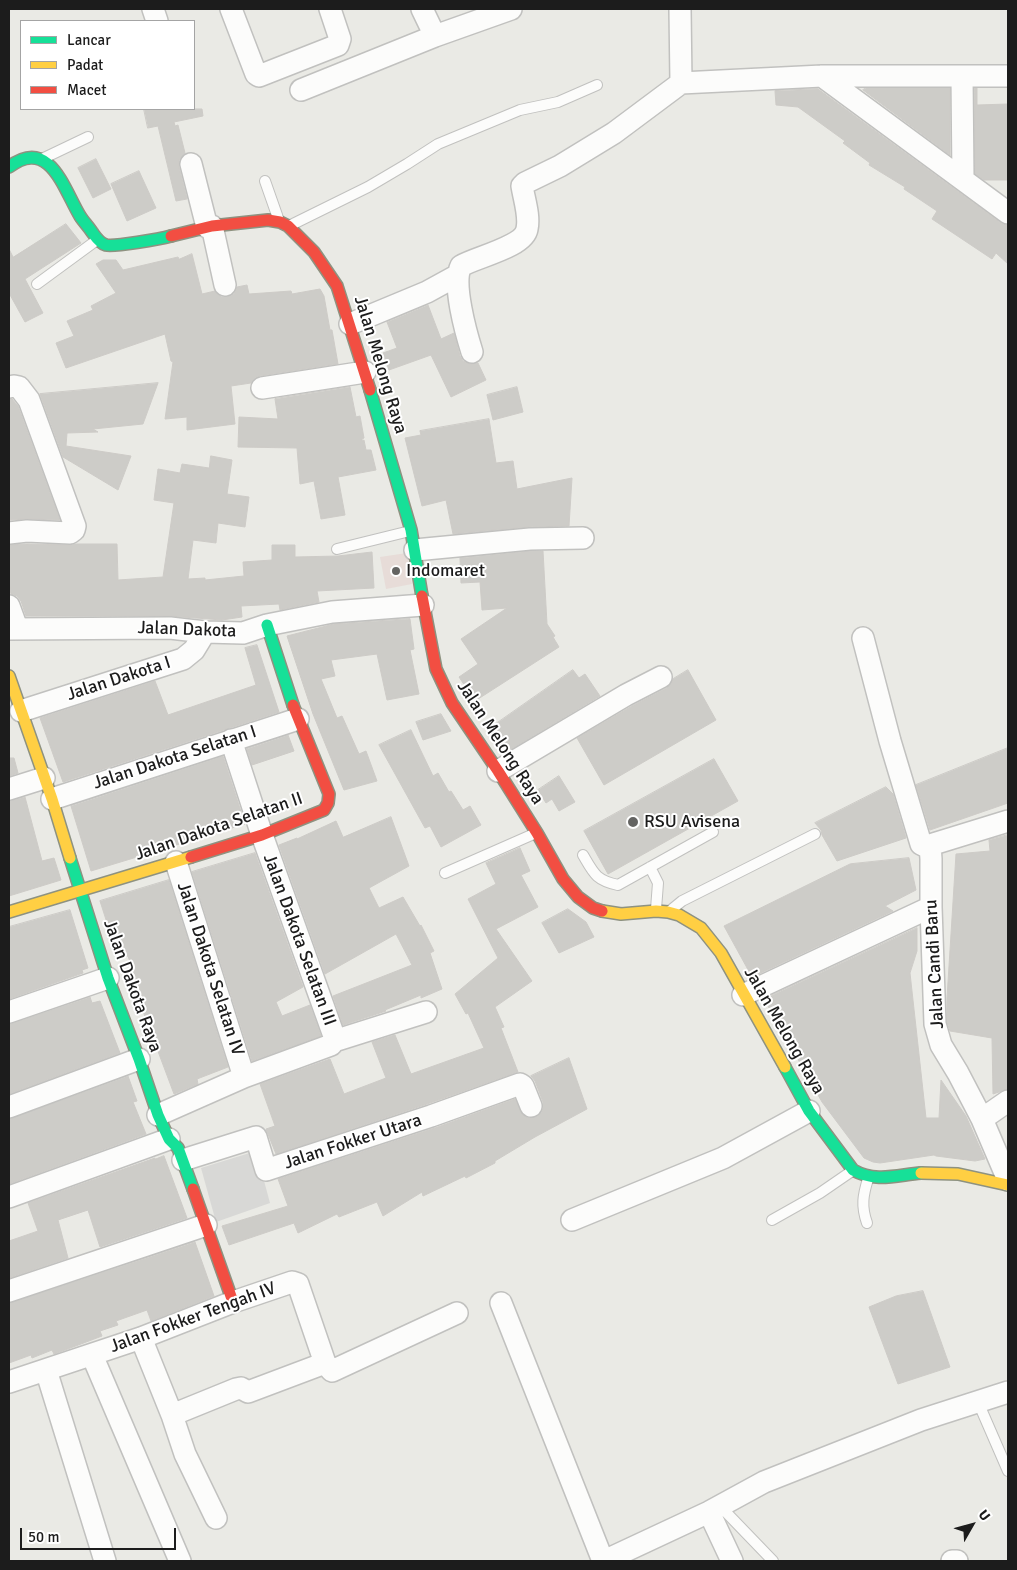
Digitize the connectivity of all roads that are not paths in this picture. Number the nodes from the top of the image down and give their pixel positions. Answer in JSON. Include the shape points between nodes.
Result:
{"nodes":[{"id":1,"x":231,"y":9,"type":"edge"},
{"id":2,"x":330,"y":9,"type":"edge"},
{"id":3,"x":422,"y":9,"type":"edge"},
{"id":4,"x":511,"y":9,"type":"edge"},
{"id":5,"x":680,"y":9,"type":"edge"},
{"id":6,"x":434,"y":36,"type":"junction"},
{"id":7,"x":822,"y":76,"type":"junction"},
{"id":8,"x":962,"y":76,"type":"junction"},
{"id":9,"x":1008,"y":76,"type":"edge"},
{"id":10,"x":682,"y":83,"type":"junction"},
{"id":11,"x":597,"y":85,"type":"dead end"},
{"id":12,"x":301,"y":90,"type":"dead end"},
{"id":13,"x":88,"y":137,"type":"dead end"},
{"id":14,"x":40,"y":159,"type":"junction"},
{"id":15,"x":191,"y":164,"type":"dead end"},
{"id":16,"x":9,"y":167,"type":"edge"},
{"id":17,"x":964,"y":179,"type":"junction"},
{"id":18,"x":264,"y":182,"type":"dead end"},
{"id":19,"x":1008,"y":213,"type":"edge"},
{"id":20,"x":284,"y":224,"type":"junction"},
{"id":21,"x":213,"y":234,"type":"junction"},
{"id":22,"x":98,"y":240,"type":"junction"},
{"id":23,"x":458,"y":275,"type":"junction"},
{"id":24,"x":37,"y":284,"type":"dead end"},
{"id":25,"x":225,"y":285,"type":"dead end"},
{"id":26,"x":350,"y":324,"type":"junction"},
{"id":27,"x":472,"y":352,"type":"dead end"},
{"id":28,"x":365,"y":372,"type":"junction"},
{"id":29,"x":9,"y":387,"type":"edge"},
{"id":30,"x":262,"y":388,"type":"dead end"},
{"id":31,"x":9,"y":533,"type":"edge"},
{"id":32,"x":583,"y":538,"type":"dead end"},
{"id":33,"x":413,"y":540,"type":"junction"},
{"id":34,"x":337,"y":549,"type":"dead end"},
{"id":35,"x":9,"y":606,"type":"edge"},
{"id":36,"x":423,"y":606,"type":"junction"},
{"id":37,"x":267,"y":625,"type":"junction"},
{"id":38,"x":13,"y":628,"type":"edge"},
{"id":39,"x":205,"y":632,"type":"junction"},
{"id":40,"x":862,"y":638,"type":"dead end"},
{"id":41,"x":661,"y":677,"type":"dead end"},
{"id":42,"x":9,"y":680,"type":"edge"},
{"id":43,"x":21,"y":710,"type":"junction"},
{"id":44,"x":298,"y":719,"type":"junction"},
{"id":45,"x":231,"y":740,"type":"junction"},
{"id":46,"x":498,"y":771,"type":"junction"},
{"id":47,"x":44,"y":778,"type":"junction"},
{"id":48,"x":9,"y":789,"type":"edge"},
{"id":49,"x":52,"y":799,"type":"junction"},
{"id":50,"x":1008,"y":821,"type":"edge"},
{"id":51,"x":713,"y":832,"type":"dead end"},
{"id":52,"x":536,"y":833,"type":"junction"},
{"id":53,"x":815,"y":834,"type":"dead end"},
{"id":54,"x":262,"y":835,"type":"junction"},
{"id":55,"x":930,"y":845,"type":"junction"},
{"id":56,"x":583,"y":855,"type":"dead end"},
{"id":57,"x":176,"y":862,"type":"junction"},
{"id":58,"x":650,"y":868,"type":"junction"},
{"id":59,"x":445,"y":873,"type":"dead end"},
{"id":60,"x":80,"y":890,"type":"junction"},
{"id":61,"x":930,"y":906,"type":"junction"},
{"id":62,"x":656,"y":911,"type":"junction"},
{"id":63,"x":9,"y":912,"type":"edge"},
{"id":64,"x":668,"y":912,"type":"junction"},
{"id":65,"x":108,"y":978,"type":"junction"},
{"id":66,"x":743,"y":995,"type":"junction"},
{"id":67,"x":9,"y":1012,"type":"edge"},
{"id":68,"x":426,"y":1012,"type":"dead end"},
{"id":69,"x":332,"y":1043,"type":"junction"},
{"id":70,"x":140,"y":1059,"type":"junction"},
{"id":71,"x":244,"y":1077,"type":"junction"},
{"id":72,"x":1008,"y":1101,"type":"edge"},
{"id":73,"x":9,"y":1106,"type":"edge"},
{"id":74,"x":531,"y":1106,"type":"dead end"},
{"id":75,"x":809,"y":1111,"type":"junction"},
{"id":76,"x":158,"y":1115,"type":"junction"},
{"id":77,"x":982,"y":1119,"type":"junction"},
{"id":78,"x":169,"y":1139,"type":"junction"},
{"id":79,"x":183,"y":1160,"type":"junction"},
{"id":80,"x":852,"y":1170,"type":"junction"},
{"id":81,"x":868,"y":1179,"type":"junction"},
{"id":82,"x":1008,"y":1180,"type":"edge"},
{"id":83,"x":1008,"y":1186,"type":"edge"},
{"id":84,"x":9,"y":1196,"type":"edge"},
{"id":85,"x":572,"y":1220,"type":"dead end"},
{"id":86,"x":772,"y":1220,"type":"dead end"},
{"id":87,"x":868,"y":1223,"type":"dead end"},
{"id":88,"x":206,"y":1225,"type":"junction"},
{"id":89,"x":9,"y":1291,"type":"edge"},
{"id":90,"x":233,"y":1302,"type":"junction"},
{"id":91,"x":501,"y":1303,"type":"dead end"},
{"id":92,"x":457,"y":1313,"type":"dead end"},
{"id":93,"x":141,"y":1338,"type":"junction"},
{"id":94,"x":92,"y":1354,"type":"junction"},
{"id":95,"x":324,"y":1363,"type":"junction"},
{"id":96,"x":46,"y":1370,"type":"junction"},
{"id":97,"x":9,"y":1382,"type":"edge"},
{"id":98,"x":1008,"y":1392,"type":"edge"},
{"id":99,"x":978,"y":1402,"type":"junction"},
{"id":100,"x":172,"y":1415,"type":"junction"},
{"id":101,"x":1008,"y":1471,"type":"edge"},
{"id":102,"x":714,"y":1509,"type":"junction"},
{"id":103,"x":216,"y":1518,"type":"dead end"},
{"id":104,"x":105,"y":1561,"type":"edge"},
{"id":105,"x":180,"y":1561,"type":"edge"},
{"id":106,"x":603,"y":1561,"type":"edge"},
{"id":107,"x":732,"y":1561,"type":"edge"},
{"id":108,"x":773,"y":1561,"type":"edge"},
{"id":109,"x":952,"y":1561,"type":"edge"},
{"id":110,"x":957,"y":1561,"type":"edge"}],
"edges":[{"from":1,"to":2,"type":"street","via":[[259,76],[338,45],[340,39]]},
{"from":3,"to":6,"type":"street"},
{"from":4,"to":6,"type":"street"},
{"from":5,"to":10,"type":"street"},
{"from":6,"to":12,"type":"street"},
{"from":7,"to":8,"type":"street"},
{"from":7,"to":10,"type":"street"},
{"from":7,"to":17,"type":"street"},
{"from":8,"to":9,"type":"street"},
{"from":8,"to":17,"type":"street"},
{"from":10,"to":23,"type":"street","via":[[614,133],[525,183],[522,186],[527,232],[508,246],[461,266]]},
{"from":11,"to":20,"type":"lane","via":[[558,102],[520,110],[438,144],[368,186]]},
{"from":13,"to":14,"type":"lane"},
{"from":14,"to":16,"type":"main road","via":[[28,158]]},
{"from":14,"to":22,"type":"main road","via":[[51,166]]},
{"from":15,"to":21,"type":"street"},
{"from":17,"to":19,"type":"street"},
{"from":18,"to":20,"type":"lane"},
{"from":20,"to":21,"type":"main road","via":[[268,220]]},
{"from":20,"to":26,"type":"main road","name":"Jalan Melong Raya","via":[[314,252],[330,274]]},
{"from":21,"to":22,"type":"main road","via":[[130,244],[106,245]]},
{"from":21,"to":25,"type":"street"},
{"from":22,"to":24,"type":"lane"},
{"from":23,"to":26,"type":"street"},
{"from":23,"to":27,"type":"street","via":[[463,320]]},
{"from":26,"to":28,"type":"main road","name":"Jalan Melong Raya"},
{"from":28,"to":30,"type":"street"},
{"from":28,"to":33,"type":"main road","name":"Jalan Melong Raya"},
{"from":29,"to":31,"type":"street","via":[[18,387],[29,400],[75,526],[70,533]]},
{"from":32,"to":33,"type":"street"},
{"from":33,"to":34,"type":"lane"},
{"from":33,"to":36,"type":"main road","name":"Jalan Melong Raya"},
{"from":35,"to":38,"type":"street"},
{"from":36,"to":37,"type":"street","name":"Jalan Dakota","via":[[332,612]]},
{"from":36,"to":46,"type":"main road","name":"Jalan Melong Raya","via":[[436,669],[444,688]]},
{"from":37,"to":39,"type":"street","name":"Jalan Dakota","via":[[243,633]]},
{"from":37,"to":44,"type":"main road","name":"Jalan Dakota Selatan II"},
{"from":38,"to":39,"type":"street","name":"Jalan Dakota","via":[[170,628]]},
{"from":39,"to":43,"type":"street","name":"Jalan Dakota I","via":[[194,650],[183,659]]},
{"from":40,"to":55,"type":"street","via":[[921,844]]},
{"from":41,"to":46,"type":"street","via":[[626,694]]},
{"from":42,"to":43,"type":"main road","name":"Jalan Dakota Raya"},
{"from":43,"to":47,"type":"main road","name":"Jalan Dakota Raya"},
{"from":44,"to":45,"type":"street","name":"Jalan Dakota Selatan I"},
{"from":44,"to":54,"type":"main road","name":"Jalan Dakota Selatan II","via":[[330,801],[324,810]]},
{"from":45,"to":49,"type":"street","name":"Jalan Dakota Selatan I"},
{"from":45,"to":54,"type":"street","name":"Jalan Dakota Selatan III"},
{"from":46,"to":52,"type":"main road","name":"Jalan Melong Raya"},
{"from":47,"to":48,"type":"street"},
{"from":47,"to":49,"type":"main road","name":"Jalan Dakota Raya"},
{"from":49,"to":60,"type":"main road","name":"Jalan Dakota Raya"},
{"from":50,"to":55,"type":"street"},
{"from":51,"to":58,"type":"lane"},
{"from":52,"to":59,"type":"lane"},
{"from":52,"to":62,"type":"main road","name":"Jalan Melong Raya","via":[[563,879],[578,897],[593,908],[621,914]]},
{"from":53,"to":64,"type":"lane","via":[[682,901]]},
{"from":54,"to":57,"type":"main road","name":"Jalan Dakota Selatan II"},
{"from":54,"to":69,"type":"street","name":"Jalan Dakota Selatan III","via":[[334,1036]]},
{"from":55,"to":61,"type":"street","name":"Jalan Candi Baru"},
{"from":56,"to":58,"type":"lane","via":[[594,874],[604,882],[618,885]]},
{"from":57,"to":60,"type":"main road","name":"Jalan Dakota Selatan II"},
{"from":57,"to":71,"type":"street","name":"Jalan Dakota Selatan IV"},
{"from":58,"to":62,"type":"lane","via":[[658,883]]},
{"from":60,"to":63,"type":"main road","name":"Jalan Dakota Selatan II"},
{"from":60,"to":65,"type":"main road","name":"Jalan Dakota Raya"},
{"from":61,"to":66,"type":"street"},
{"from":61,"to":77,"type":"street","name":"Jalan Candi Baru","via":[[935,1024],[941,1045]]},
{"from":62,"to":64,"type":"main road","name":"Jalan Melong Raya"},
{"from":64,"to":66,"type":"main road","name":"Jalan Melong Raya","via":[[701,928],[720,953]]},
{"from":65,"to":67,"type":"street"},
{"from":65,"to":70,"type":"main road","name":"Jalan Dakota Raya"},
{"from":66,"to":75,"type":"main road","name":"Jalan Melong Raya"},
{"from":68,"to":69,"type":"street"},
{"from":69,"to":71,"type":"street"},
{"from":70,"to":73,"type":"street"},
{"from":70,"to":76,"type":"main road","name":"Jalan Dakota Raya"},
{"from":71,"to":76,"type":"street"},
{"from":72,"to":77,"type":"street"},
{"from":74,"to":79,"type":"street","name":"Jalan Fokker Utara","via":[[520,1084],[266,1170],[256,1137]]},
{"from":75,"to":80,"type":"main road","name":"Jalan Melong Raya"},
{"from":75,"to":85,"type":"street","via":[[723,1158]]},
{"from":76,"to":78,"type":"main road","name":"Jalan Dakota Raya"},
{"from":77,"to":82,"type":"street","name":"Jalan Candi Baru"},
{"from":78,"to":79,"type":"main road","name":"Jalan Dakota Raya"},
{"from":78,"to":84,"type":"street"},
{"from":79,"to":88,"type":"main road","name":"Jalan Dakota Raya"},
{"from":80,"to":81,"type":"main road","name":"Jalan Melong Raya"},
{"from":80,"to":86,"type":"lane","via":[[820,1194]]},
{"from":81,"to":83,"type":"main road","via":[[928,1172],[953,1173]]},
{"from":81,"to":87,"type":"lane","via":[[863,1211]]},
{"from":88,"to":89,"type":"street"},
{"from":88,"to":90,"type":"main road","name":"Jalan Dakota Raya"},
{"from":90,"to":93,"type":"street","name":"Jalan Fokker Tengah IV"},
{"from":90,"to":95,"type":"street","name":"Jalan Fokker Tengah IV","via":[[292,1282],[298,1284]]},
{"from":91,"to":106,"type":"street"},
{"from":92,"to":95,"type":"street","via":[[338,1369],[332,1371]]},
{"from":93,"to":94,"type":"street","name":"Jalan Fokker Tengah IV"},
{"from":93,"to":100,"type":"street"},
{"from":94,"to":96,"type":"street","name":"Jalan Fokker Tengah IV"},
{"from":94,"to":105,"type":"street"},
{"from":95,"to":100,"type":"street","via":[[248,1392],[236,1389]]},
{"from":96,"to":97,"type":"street","name":"Jalan Fokker Tengah IV"},
{"from":96,"to":104,"type":"street"},
{"from":98,"to":99,"type":"street"},
{"from":99,"to":101,"type":"lane"},
{"from":99,"to":102,"type":"street","via":[[921,1420],[772,1479]]},
{"from":100,"to":103,"type":"street","via":[[185,1454]]},
{"from":102,"to":106,"type":"street"},
{"from":102,"to":107,"type":"street"},
{"from":102,"to":108,"type":"lane"},
{"from":109,"to":110,"type":"street"}]}
